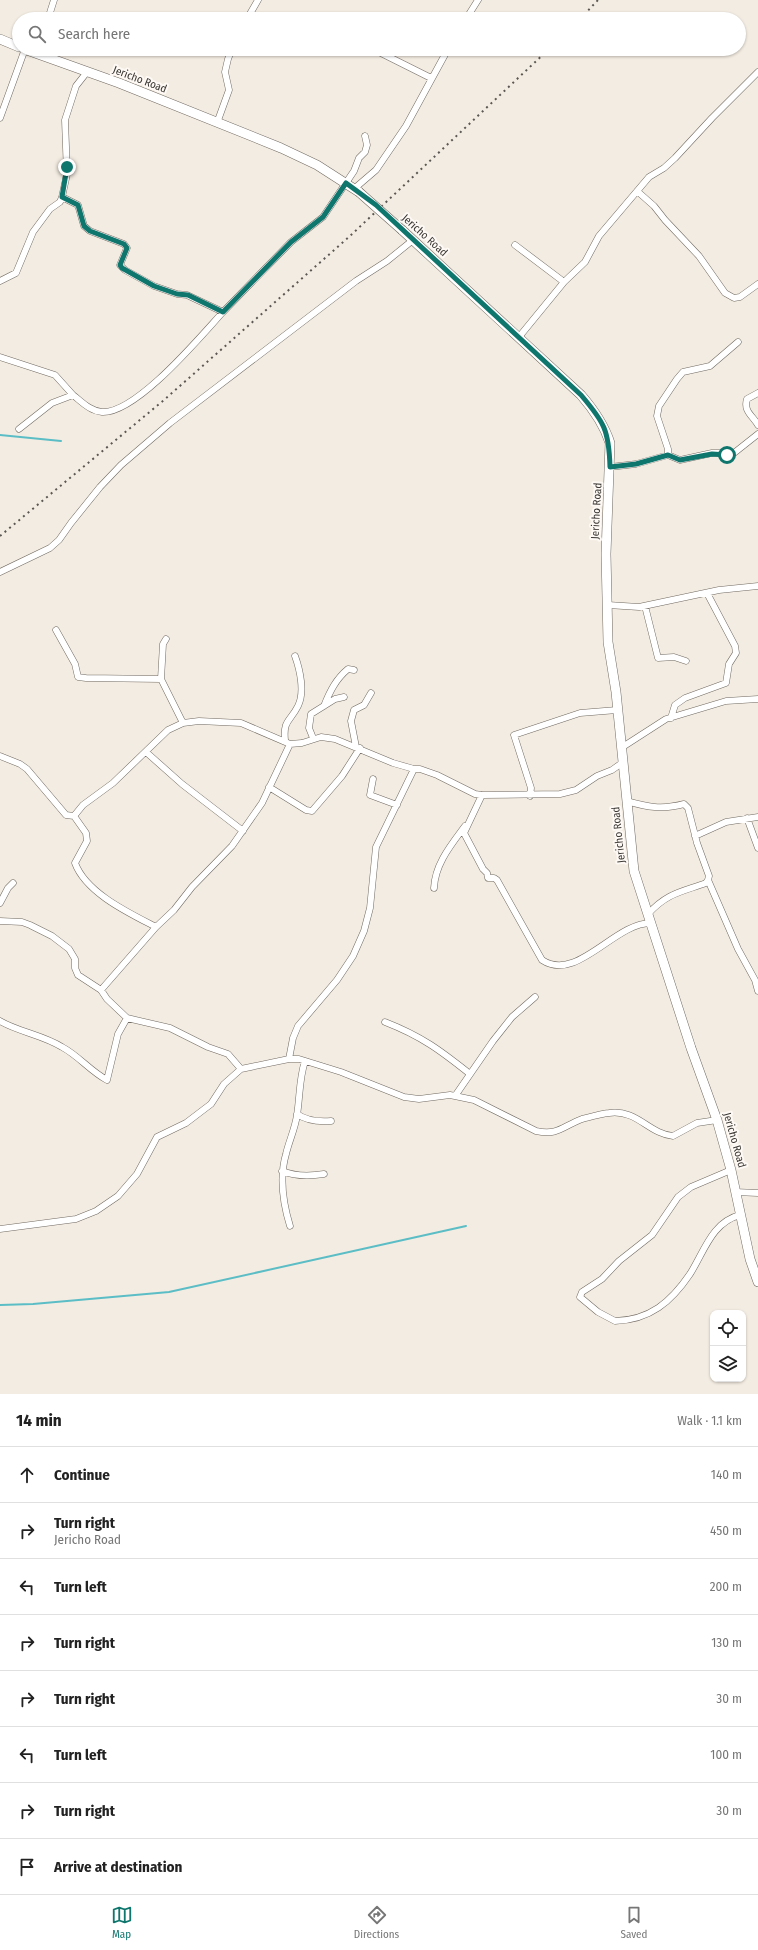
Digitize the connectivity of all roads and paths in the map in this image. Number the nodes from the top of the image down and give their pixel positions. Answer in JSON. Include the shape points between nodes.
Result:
{"nodes":[{"id":1,"x":54,"y":0,"type":"edge"},
{"id":2,"x":258,"y":0,"type":"edge"},
{"id":3,"x":478,"y":0,"type":"edge"},
{"id":4,"x":50,"y":12,"type":"edge"},
{"id":5,"x":251,"y":12,"type":"edge"},
{"id":6,"x":470,"y":12,"type":"edge"},
{"id":7,"x":0,"y":40,"type":"edge"},
{"id":8,"x":12,"y":44,"type":"edge"},
{"id":9,"x":22,"y":56,"type":"edge"},
{"id":10,"x":47,"y":56,"type":"edge"},
{"id":11,"x":229,"y":56,"type":"edge"},
{"id":12,"x":387,"y":56,"type":"edge"},
{"id":13,"x":444,"y":56,"type":"edge"},
{"id":14,"x":87,"y":72,"type":"junction"},
{"id":15,"x":758,"y":72,"type":"edge"},
{"id":16,"x":431,"y":78,"type":"junction"},
{"id":17,"x":0,"y":118,"type":"edge"},
{"id":18,"x":217,"y":123,"type":"junction"},
{"id":19,"x":365,"y":136,"type":"dead end"},
{"id":20,"x":346,"y":183,"type":"junction"},
{"id":21,"x":357,"y":190,"type":"junction"},
{"id":22,"x":637,"y":191,"type":"junction"},
{"id":23,"x":62,"y":197,"type":"junction"},
{"id":24,"x":413,"y":240,"type":"junction"},
{"id":25,"x":514,"y":245,"type":"dead end"},
{"id":26,"x":0,"y":281,"type":"edge"},
{"id":27,"x":564,"y":282,"type":"junction"},
{"id":28,"x":758,"y":284,"type":"edge"},
{"id":29,"x":223,"y":312,"type":"junction"},
{"id":30,"x":519,"y":337,"type":"junction"},
{"id":31,"x":738,"y":342,"type":"dead end"},
{"id":32,"x":0,"y":357,"type":"edge"},
{"id":33,"x":758,"y":393,"type":"edge"},
{"id":34,"x":73,"y":395,"type":"junction"},
{"id":35,"x":758,"y":425,"type":"edge"},
{"id":36,"x":19,"y":429,"type":"dead end"},
{"id":37,"x":758,"y":434,"type":"edge"},
{"id":38,"x":668,"y":455,"type":"junction"},
{"id":39,"x":610,"y":467,"type":"junction"},
{"id":40,"x":0,"y":572,"type":"edge"},
{"id":41,"x":758,"y":586,"type":"edge"},
{"id":42,"x":707,"y":593,"type":"junction"},
{"id":43,"x":608,"y":605,"type":"junction"},
{"id":44,"x":645,"y":606,"type":"junction"},
{"id":45,"x":56,"y":630,"type":"dead end"},
{"id":46,"x":166,"y":639,"type":"dead end"},
{"id":47,"x":294,"y":656,"type":"dead end"},
{"id":48,"x":686,"y":661,"type":"dead end"},
{"id":49,"x":354,"y":670,"type":"dead end"},
{"id":50,"x":161,"y":679,"type":"junction"},
{"id":51,"x":371,"y":693,"type":"dead end"},
{"id":52,"x":344,"y":697,"type":"dead end"},
{"id":53,"x":758,"y":699,"type":"edge"},
{"id":54,"x":324,"y":706,"type":"junction"},
{"id":55,"x":617,"y":710,"type":"junction"},
{"id":56,"x":671,"y":718,"type":"junction"},
{"id":57,"x":183,"y":723,"type":"junction"},
{"id":58,"x":313,"y":738,"type":"junction"},
{"id":59,"x":288,"y":742,"type":"junction"},
{"id":60,"x":358,"y":748,"type":"junction"},
{"id":61,"x":621,"y":748,"type":"junction"},
{"id":62,"x":146,"y":752,"type":"junction"},
{"id":63,"x":0,"y":756,"type":"edge"},
{"id":64,"x":622,"y":763,"type":"junction"},
{"id":65,"x":414,"y":769,"type":"junction"},
{"id":66,"x":373,"y":779,"type":"dead end"},
{"id":67,"x":269,"y":787,"type":"junction"},
{"id":68,"x":482,"y":795,"type":"junction"},
{"id":69,"x":530,"y":796,"type":"junction"},
{"id":70,"x":626,"y":801,"type":"junction"},
{"id":71,"x":397,"y":805,"type":"junction"},
{"id":72,"x":74,"y":816,"type":"junction"},
{"id":73,"x":472,"y":817,"type":"junction"},
{"id":74,"x":758,"y":817,"type":"edge"},
{"id":75,"x":747,"y":818,"type":"junction"},
{"id":76,"x":243,"y":831,"type":"junction"},
{"id":77,"x":695,"y":836,"type":"junction"},
{"id":78,"x":758,"y":848,"type":"edge"},
{"id":79,"x":708,"y":880,"type":"junction"},
{"id":80,"x":13,"y":883,"type":"dead end"},
{"id":81,"x":434,"y":888,"type":"dead end"},
{"id":82,"x":0,"y":903,"type":"edge"},
{"id":83,"x":648,"y":914,"type":"junction"},
{"id":84,"x":0,"y":921,"type":"edge"},
{"id":85,"x":651,"y":923,"type":"junction"},
{"id":86,"x":156,"y":927,"type":"junction"},
{"id":87,"x":100,"y":990,"type":"junction"},
{"id":88,"x":758,"y":991,"type":"edge"},
{"id":89,"x":535,"y":997,"type":"dead end"},
{"id":90,"x":127,"y":1018,"type":"junction"},
{"id":91,"x":0,"y":1021,"type":"edge"},
{"id":92,"x":384,"y":1022,"type":"dead end"},
{"id":93,"x":289,"y":1059,"type":"junction"},
{"id":94,"x":305,"y":1061,"type":"junction"},
{"id":95,"x":241,"y":1069,"type":"junction"},
{"id":96,"x":470,"y":1074,"type":"junction"},
{"id":97,"x":455,"y":1096,"type":"junction"},
{"id":98,"x":297,"y":1114,"type":"junction"},
{"id":99,"x":717,"y":1120,"type":"junction"},
{"id":100,"x":331,"y":1121,"type":"dead end"},
{"id":101,"x":731,"y":1170,"type":"junction"},
{"id":102,"x":282,"y":1171,"type":"junction"},
{"id":103,"x":324,"y":1174,"type":"dead end"},
{"id":104,"x":735,"y":1192,"type":"junction"},
{"id":105,"x":758,"y":1193,"type":"edge"},
{"id":106,"x":740,"y":1215,"type":"junction"},
{"id":107,"x":290,"y":1226,"type":"dead end"},
{"id":108,"x":0,"y":1229,"type":"edge"},
{"id":109,"x":758,"y":1282,"type":"edge"}],
"edges":[{"from":1,"to":4,"type":"street"},
{"from":2,"to":5,"type":"street"},
{"from":3,"to":6,"type":"street"},
{"from":7,"to":8,"type":"street"},
{"from":9,"to":17,"type":"street"},
{"from":10,"to":14,"type":"street","name":"Jericho Road"},
{"from":11,"to":18,"type":"street","via":[[224,72],[229,90]]},
{"from":12,"to":16,"type":"street"},
{"from":13,"to":16,"type":"street"},
{"from":14,"to":18,"type":"street","name":"Jericho Road"},
{"from":14,"to":23,"type":"street","via":[[76,86],[65,120],[67,174]]},
{"from":15,"to":22,"type":"street","via":[[675,158],[650,177]]},
{"from":16,"to":21,"type":"street","via":[[406,126],[376,170]]},
{"from":18,"to":20,"type":"street","name":"Jericho Road","via":[[281,148],[317,165]]},
{"from":19,"to":20,"type":"street","via":[[365,152]]},
{"from":20,"to":21,"type":"street","name":"Jericho Road"},
{"from":20,"to":29,"type":"street","via":[[323,217],[291,242]]},
{"from":21,"to":24,"type":"street","name":"Jericho Road","bridge":true},
{"from":22,"to":27,"type":"street","via":[[599,236],[585,262]]},
{"from":22,"to":28,"type":"street","via":[[699,256],[725,293],[734,298],[740,297]]},
{"from":23,"to":26,"type":"street","via":[[33,232],[16,273]]},
{"from":23,"to":29,"type":"street","via":[[78,205],[84,226],[90,231],[124,244],[127,248],[120,265],[125,270],[154,286],[188,295]]},
{"from":24,"to":30,"type":"street","name":"Jericho Road"},
{"from":24,"to":40,"type":"street","via":[[170,423],[121,465],[50,548]]},
{"from":25,"to":27,"type":"street"},
{"from":27,"to":30,"type":"street"},
{"from":29,"to":34,"type":"street","via":[[154,383],[120,408],[95,411]]},
{"from":30,"to":39,"type":"street","name":"Jericho Road","via":[[581,395],[597,414],[610,443]]},
{"from":31,"to":38,"type":"street","via":[[710,366],[683,372],[659,406],[657,416]]},
{"from":32,"to":34,"type":"street","via":[[55,375]]},
{"from":33,"to":35,"type":"street","via":[[747,399],[746,406],[747,412]]},
{"from":34,"to":36,"type":"street","via":[[52,403]]},
{"from":37,"to":38,"type":"street","via":[[734,454],[712,454],[680,460]]},
{"from":38,"to":39,"type":"street","via":[[636,464]]},
{"from":39,"to":43,"type":"street","name":"Jericho Road","via":[[606,554]]},
{"from":41,"to":42,"type":"street"},
{"from":42,"to":44,"type":"street"},
{"from":42,"to":56,"type":"street","via":[[735,646],[736,653],[729,664],[726,683],[685,698],[675,706]]},
{"from":43,"to":44,"type":"street"},
{"from":43,"to":55,"type":"street","name":"Jericho Road","via":[[608,642]]},
{"from":44,"to":48,"type":"street","via":[[658,658],[674,657]]},
{"from":45,"to":50,"type":"street","via":[[75,664],[79,677]]},
{"from":46,"to":50,"type":"street","via":[[163,644]]},
{"from":47,"to":59,"type":"street","via":[[301,676],[301,697],[299,705],[284,727]]},
{"from":49,"to":54,"type":"street","via":[[348,669],[339,676]]},
{"from":50,"to":57,"type":"street"},
{"from":51,"to":60,"type":"street","via":[[364,704],[354,710],[351,721]]},
{"from":52,"to":54,"type":"street"},
{"from":53,"to":56,"type":"street","via":[[726,701]]},
{"from":54,"to":58,"type":"street","via":[[311,714],[309,728]]},
{"from":55,"to":61,"type":"street","name":"Jericho Road"},
{"from":55,"to":69,"type":"street","via":[[580,713],[514,734]]},
{"from":56,"to":61,"type":"street","via":[[653,726]]},
{"from":57,"to":59,"type":"street","via":[[232,721]]},
{"from":57,"to":62,"type":"street","via":[[168,730]]},
{"from":58,"to":59,"type":"street","via":[[302,743]]},
{"from":58,"to":60,"type":"street","via":[[335,739]]},
{"from":59,"to":67,"type":"street"},
{"from":60,"to":65,"type":"street"},
{"from":60,"to":67,"type":"street","via":[[342,776],[312,811],[306,810]]},
{"from":61,"to":64,"type":"street","name":"Jericho Road"},
{"from":62,"to":72,"type":"street","via":[[113,783],[83,805]]},
{"from":62,"to":76,"type":"street","via":[[182,784]]},
{"from":63,"to":72,"type":"street","via":[[20,764],[66,815]]},
{"from":64,"to":69,"type":"street","via":[[576,790]]},
{"from":64,"to":70,"type":"street","name":"Jericho Road"},
{"from":65,"to":68,"type":"street","via":[[437,775]]},
{"from":65,"to":71,"type":"street"},
{"from":66,"to":71,"type":"street","via":[[370,795]]},
{"from":67,"to":76,"type":"street","via":[[262,803]]},
{"from":68,"to":69,"type":"street"},
{"from":68,"to":73,"type":"street"},
{"from":70,"to":77,"type":"street","via":[[651,808],[684,804],[688,808]]},
{"from":70,"to":83,"type":"street","name":"Jericho Road","via":[[634,871]]},
{"from":71,"to":93,"type":"street","via":[[376,846],[370,908],[364,931],[353,956],[337,980],[298,1026]]},
{"from":72,"to":86,"type":"street","via":[[86,833],[87,841],[75,863],[87,883],[106,899]]},
{"from":73,"to":81,"type":"street","via":[[448,849],[434,878]]},
{"from":73,"to":85,"type":"street","via":[[464,833],[488,878],[497,880],[542,960],[548,964],[568,965],[628,928],[641,923]]},
{"from":74,"to":75,"type":"street"},
{"from":75,"to":77,"type":"street","via":[[726,822]]},
{"from":75,"to":78,"type":"street"},
{"from":76,"to":86,"type":"street"},
{"from":77,"to":79,"type":"street","via":[[709,876]]},
{"from":79,"to":83,"type":"street","via":[[706,883],[668,896],[658,902]]},
{"from":79,"to":88,"type":"street"},
{"from":80,"to":82,"type":"street"},
{"from":83,"to":85,"type":"street","name":"Jericho Road"},
{"from":84,"to":87,"type":"street","via":[[22,922],[52,936],[72,953],[78,975]]},
{"from":85,"to":99,"type":"street","name":"Jericho Road"},
{"from":86,"to":87,"type":"street"},
{"from":87,"to":90,"type":"street"},
{"from":89,"to":96,"type":"street","via":[[512,1017]]},
{"from":90,"to":91,"type":"street","via":[[118,1034],[106,1080],[94,1074],[62,1046]]},
{"from":90,"to":95,"type":"street","via":[[170,1028],[228,1054]]},
{"from":92,"to":96,"type":"street","via":[[412,1033],[436,1047]]},
{"from":93,"to":94,"type":"street"},
{"from":93,"to":95,"type":"street"},
{"from":94,"to":97,"type":"street","via":[[359,1078],[404,1097],[419,1099]]},
{"from":94,"to":98,"type":"street","via":[[300,1076]]},
{"from":95,"to":108,"type":"street","via":[[224,1084],[207,1108],[186,1123],[157,1137],[137,1174],[118,1196],[96,1211],[76,1219]]},
{"from":96,"to":97,"type":"street"},
{"from":97,"to":99,"type":"street","via":[[487,1106],[545,1134],[581,1120],[609,1113],[626,1113],[673,1136],[697,1123]]},
{"from":98,"to":100,"type":"street","via":[[304,1119]]},
{"from":98,"to":102,"type":"street"},
{"from":99,"to":101,"type":"street","name":"Jericho Road"},
{"from":101,"to":104,"type":"street","name":"Jericho Road"},
{"from":101,"to":106,"type":"street","via":[[691,1187],[678,1196],[649,1238],[619,1260],[602,1279],[582,1292],[580,1297],[598,1312],[615,1321],[659,1309],[690,1274],[708,1239],[725,1221]]},
{"from":102,"to":103,"type":"street","via":[[287,1174]]},
{"from":102,"to":107,"type":"street","via":[[285,1210]]},
{"from":104,"to":105,"type":"street"},
{"from":104,"to":106,"type":"street","name":"Jericho Road"},
{"from":106,"to":109,"type":"street","name":"Jericho Road"}]}
